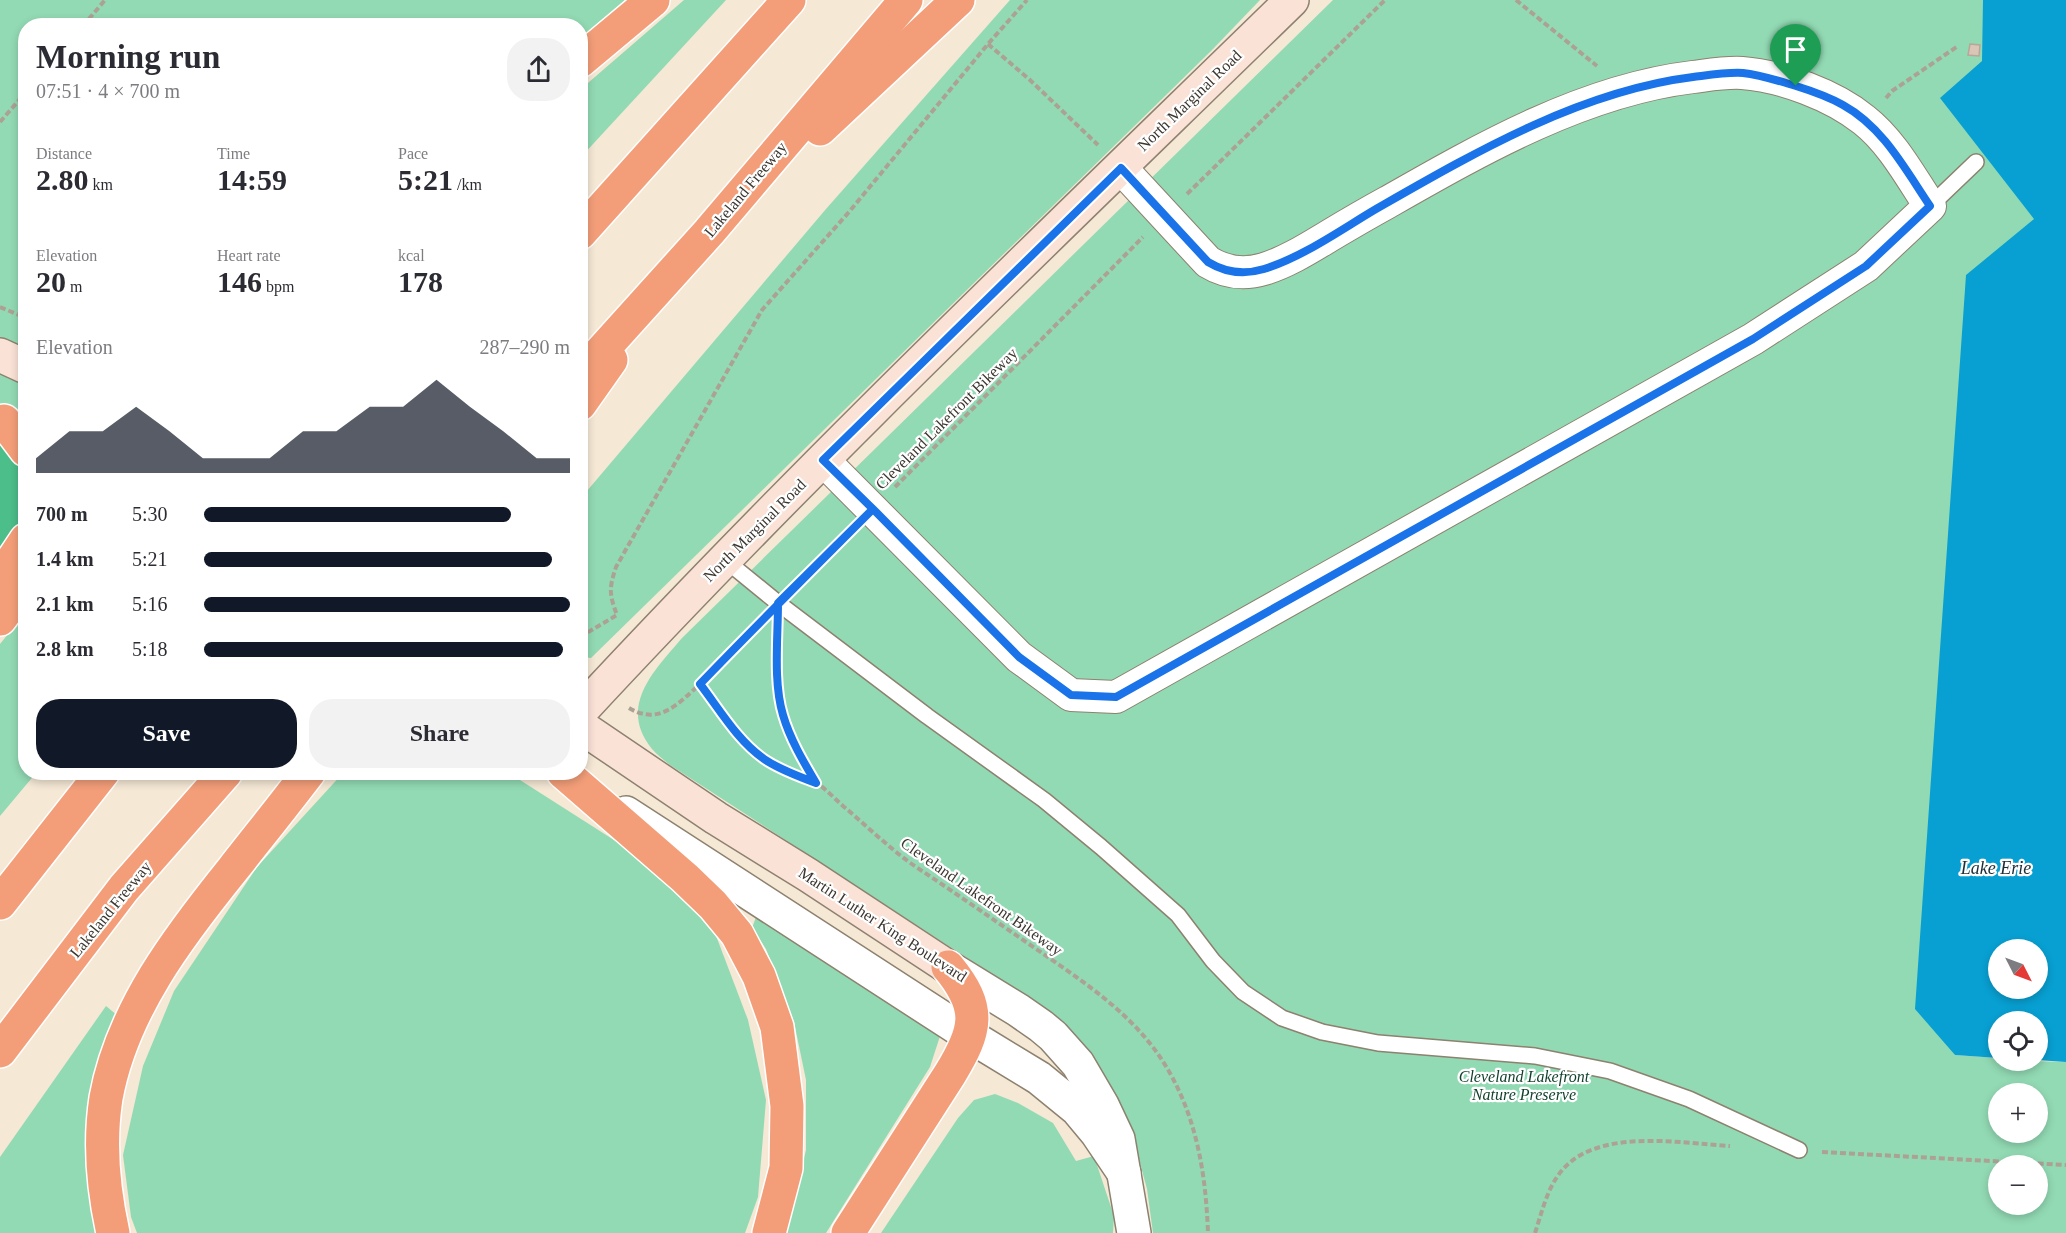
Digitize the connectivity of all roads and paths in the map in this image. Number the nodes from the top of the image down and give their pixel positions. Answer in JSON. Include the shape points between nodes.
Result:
{"nodes":[{"id":1,"x":105,"y":0,"type":"edge"},
{"id":2,"x":653,"y":0,"type":"edge"},
{"id":3,"x":789,"y":0,"type":"edge"},
{"id":4,"x":906,"y":0,"type":"edge"},
{"id":5,"x":958,"y":0,"type":"edge"},
{"id":6,"x":1027,"y":0,"type":"edge"},
{"id":7,"x":1292,"y":0,"type":"edge"},
{"id":8,"x":1385,"y":0,"type":"edge"},
{"id":9,"x":1516,"y":0,"type":"edge"},
{"id":10,"x":90,"y":18,"type":"edge"},
{"id":11,"x":988,"y":44,"type":"junction"},
{"id":12,"x":1958,"y":46,"type":"dead end"},
{"id":13,"x":588,"y":54,"type":"edge"},
{"id":14,"x":1627,"y":90,"type":"junction"},
{"id":15,"x":18,"y":101,"type":"edge"},
{"id":16,"x":1865,"y":120,"type":"junction"},
{"id":17,"x":0,"y":122,"type":"edge"},
{"id":18,"x":1976,"y":162,"type":"dead end"},
{"id":19,"x":1121,"y":168,"type":"junction"},
{"id":20,"x":1930,"y":206,"type":"junction"},
{"id":21,"x":1164,"y":216,"type":"junction"},
{"id":22,"x":588,"y":224,"type":"edge"},
{"id":23,"x":709,"y":232,"type":"junction"},
{"id":24,"x":664,"y":282,"type":"junction"},
{"id":25,"x":0,"y":307,"type":"edge"},
{"id":26,"x":18,"y":315,"type":"edge"},
{"id":27,"x":0,"y":355,"type":"edge"},
{"id":28,"x":18,"y":363,"type":"edge"},
{"id":29,"x":588,"y":366,"type":"edge"},
{"id":30,"x":588,"y":392,"type":"edge"},
{"id":31,"x":823,"y":460,"type":"junction"},
{"id":32,"x":873,"y":509,"type":"junction"},
{"id":33,"x":18,"y":552,"type":"edge"},
{"id":34,"x":724,"y":559,"type":"junction"},
{"id":35,"x":0,"y":579,"type":"edge"},
{"id":36,"x":18,"y":594,"type":"edge"},
{"id":37,"x":778,"y":603,"type":"junction"},
{"id":38,"x":0,"y":618,"type":"edge"},
{"id":39,"x":588,"y":631,"type":"edge"},
{"id":40,"x":700,"y":684,"type":"junction"},
{"id":41,"x":588,"y":704,"type":"edge"},
{"id":42,"x":640,"y":715,"type":"dead end"},
{"id":43,"x":588,"y":731,"type":"edge"},
{"id":44,"x":97,"y":780,"type":"edge"},
{"id":45,"x":219,"y":780,"type":"edge"},
{"id":46,"x":303,"y":780,"type":"edge"},
{"id":47,"x":572,"y":780,"type":"edge"},
{"id":48,"x":575,"y":780,"type":"edge"},
{"id":49,"x":816,"y":783,"type":"junction"},
{"id":50,"x":0,"y":903,"type":"edge"},
{"id":51,"x":948,"y":967,"type":"junction"},
{"id":52,"x":970,"y":1036,"type":"junction"},
{"id":53,"x":0,"y":1051,"type":"edge"},
{"id":54,"x":1799,"y":1150,"type":"dead end"},
{"id":55,"x":1124,"y":1173,"type":"junction"},
{"id":56,"x":112,"y":1233,"type":"edge"},
{"id":57,"x":769,"y":1233,"type":"edge"},
{"id":58,"x":848,"y":1233,"type":"edge"},
{"id":59,"x":1134,"y":1233,"type":"edge"},
{"id":60,"x":1208,"y":1233,"type":"edge"}],
"edges":[{"from":1,"to":10,"type":"path"},
{"from":2,"to":13,"type":"highway"},
{"from":3,"to":22,"type":"highway"},
{"from":4,"to":23,"type":"highway","name":"Lakeland Freeway"},
{"from":5,"to":23,"type":"highway"},
{"from":6,"to":11,"type":"path"},
{"from":7,"to":19,"type":"main road","name":"North Marginal Road"},
{"from":8,"to":21,"type":"path","name":"Cleveland Lakefront Bikeway"},
{"from":9,"to":14,"type":"path"},
{"from":11,"to":19,"type":"path"},
{"from":11,"to":39,"type":"path","via":[[762,310],[616,567],[610,592],[617,615]]},
{"from":12,"to":16,"type":"path","via":[[1892,91]]},
{"from":14,"to":16,"type":"street","via":[[1671,80],[1742,73],[1821,95]]},
{"from":14,"to":21,"type":"street","via":[[1550,118],[1475,153],[1303,251],[1264,269],[1220,270]]},
{"from":15,"to":17,"type":"path"},
{"from":16,"to":20,"type":"street","via":[[1885,140]]},
{"from":18,"to":20,"type":"lane"},
{"from":19,"to":21,"type":"street"},
{"from":19,"to":31,"type":"main road","name":"North Marginal Road"},
{"from":20,"to":32,"type":"street","via":[[1866,266],[1753,339],[1116,697],[1071,695],[1019,657]]},
{"from":21,"to":32,"type":"path","name":"Cleveland Lakefront Bikeway"},
{"from":23,"to":24,"type":"highway","name":"Lakeland Freeway"},
{"from":24,"to":29,"type":"highway","name":"Lakeland Freeway"},
{"from":24,"to":30,"type":"highway"},
{"from":25,"to":26,"type":"path"},
{"from":27,"to":28,"type":"main road"},
{"from":31,"to":32,"type":"street"},
{"from":31,"to":34,"type":"main road","name":"North Marginal Road"},
{"from":32,"to":37,"type":"path","name":"Cleveland Lakefront Bikeway"},
{"from":33,"to":35,"type":"highway"},
{"from":34,"to":37,"type":"lane"},
{"from":34,"to":41,"type":"main road","name":"North Marginal Road"},
{"from":36,"to":38,"type":"highway"},
{"from":37,"to":40,"type":"path","name":"Cleveland Lakefront Bikeway"},
{"from":37,"to":49,"type":"path","via":[[779,696],[783,715]]},
{"from":37,"to":54,"type":"lane","via":[[1044,800],[1178,915],[1243,992],[1282,1018],[1322,1032],[1378,1043],[1535,1056],[1610,1071],[1689,1099]]},
{"from":40,"to":42,"type":"path","via":[[669,710]]},
{"from":40,"to":49,"type":"path","name":"Cleveland Lakefront Bikeway","via":[[748,746],[765,759]]},
{"from":43,"to":51,"type":"main road","name":"Martin Luther King Boulevard"},
{"from":44,"to":50,"type":"highway"},
{"from":45,"to":53,"type":"highway","name":"Lakeland Freeway","via":[[124,888]]},
{"from":46,"to":56,"type":"highway","via":[[192,920],[153,979],[122,1042],[106,1097],[102,1158]]},
{"from":47,"to":57,"type":"highway","via":[[713,905],[737,934],[759,976],[777,1027],[787,1106],[786,1168]]},
{"from":48,"to":52,"type":"street","name":"Martin Luther King Boulevard"},
{"from":49,"to":60,"type":"path","name":"Cleveland Lakefront Bikeway","via":[[910,862],[1108,1000],[1156,1051],[1194,1129],[1206,1193]]},
{"from":51,"to":52,"type":"highway","via":[[967,993]]},
{"from":51,"to":55,"type":"street","name":"Martin Luther King Boulevard","via":[[1018,1010],[1067,1051],[1092,1086],[1118,1139]]},
{"from":52,"to":55,"type":"street","name":"Martin Luther King Boulevard","via":[[1023,1067],[1077,1109]]},
{"from":52,"to":58,"type":"highway","via":[[950,1074]]},
{"from":55,"to":59,"type":"street","name":"Martin Luther King Boulevard"}]}
